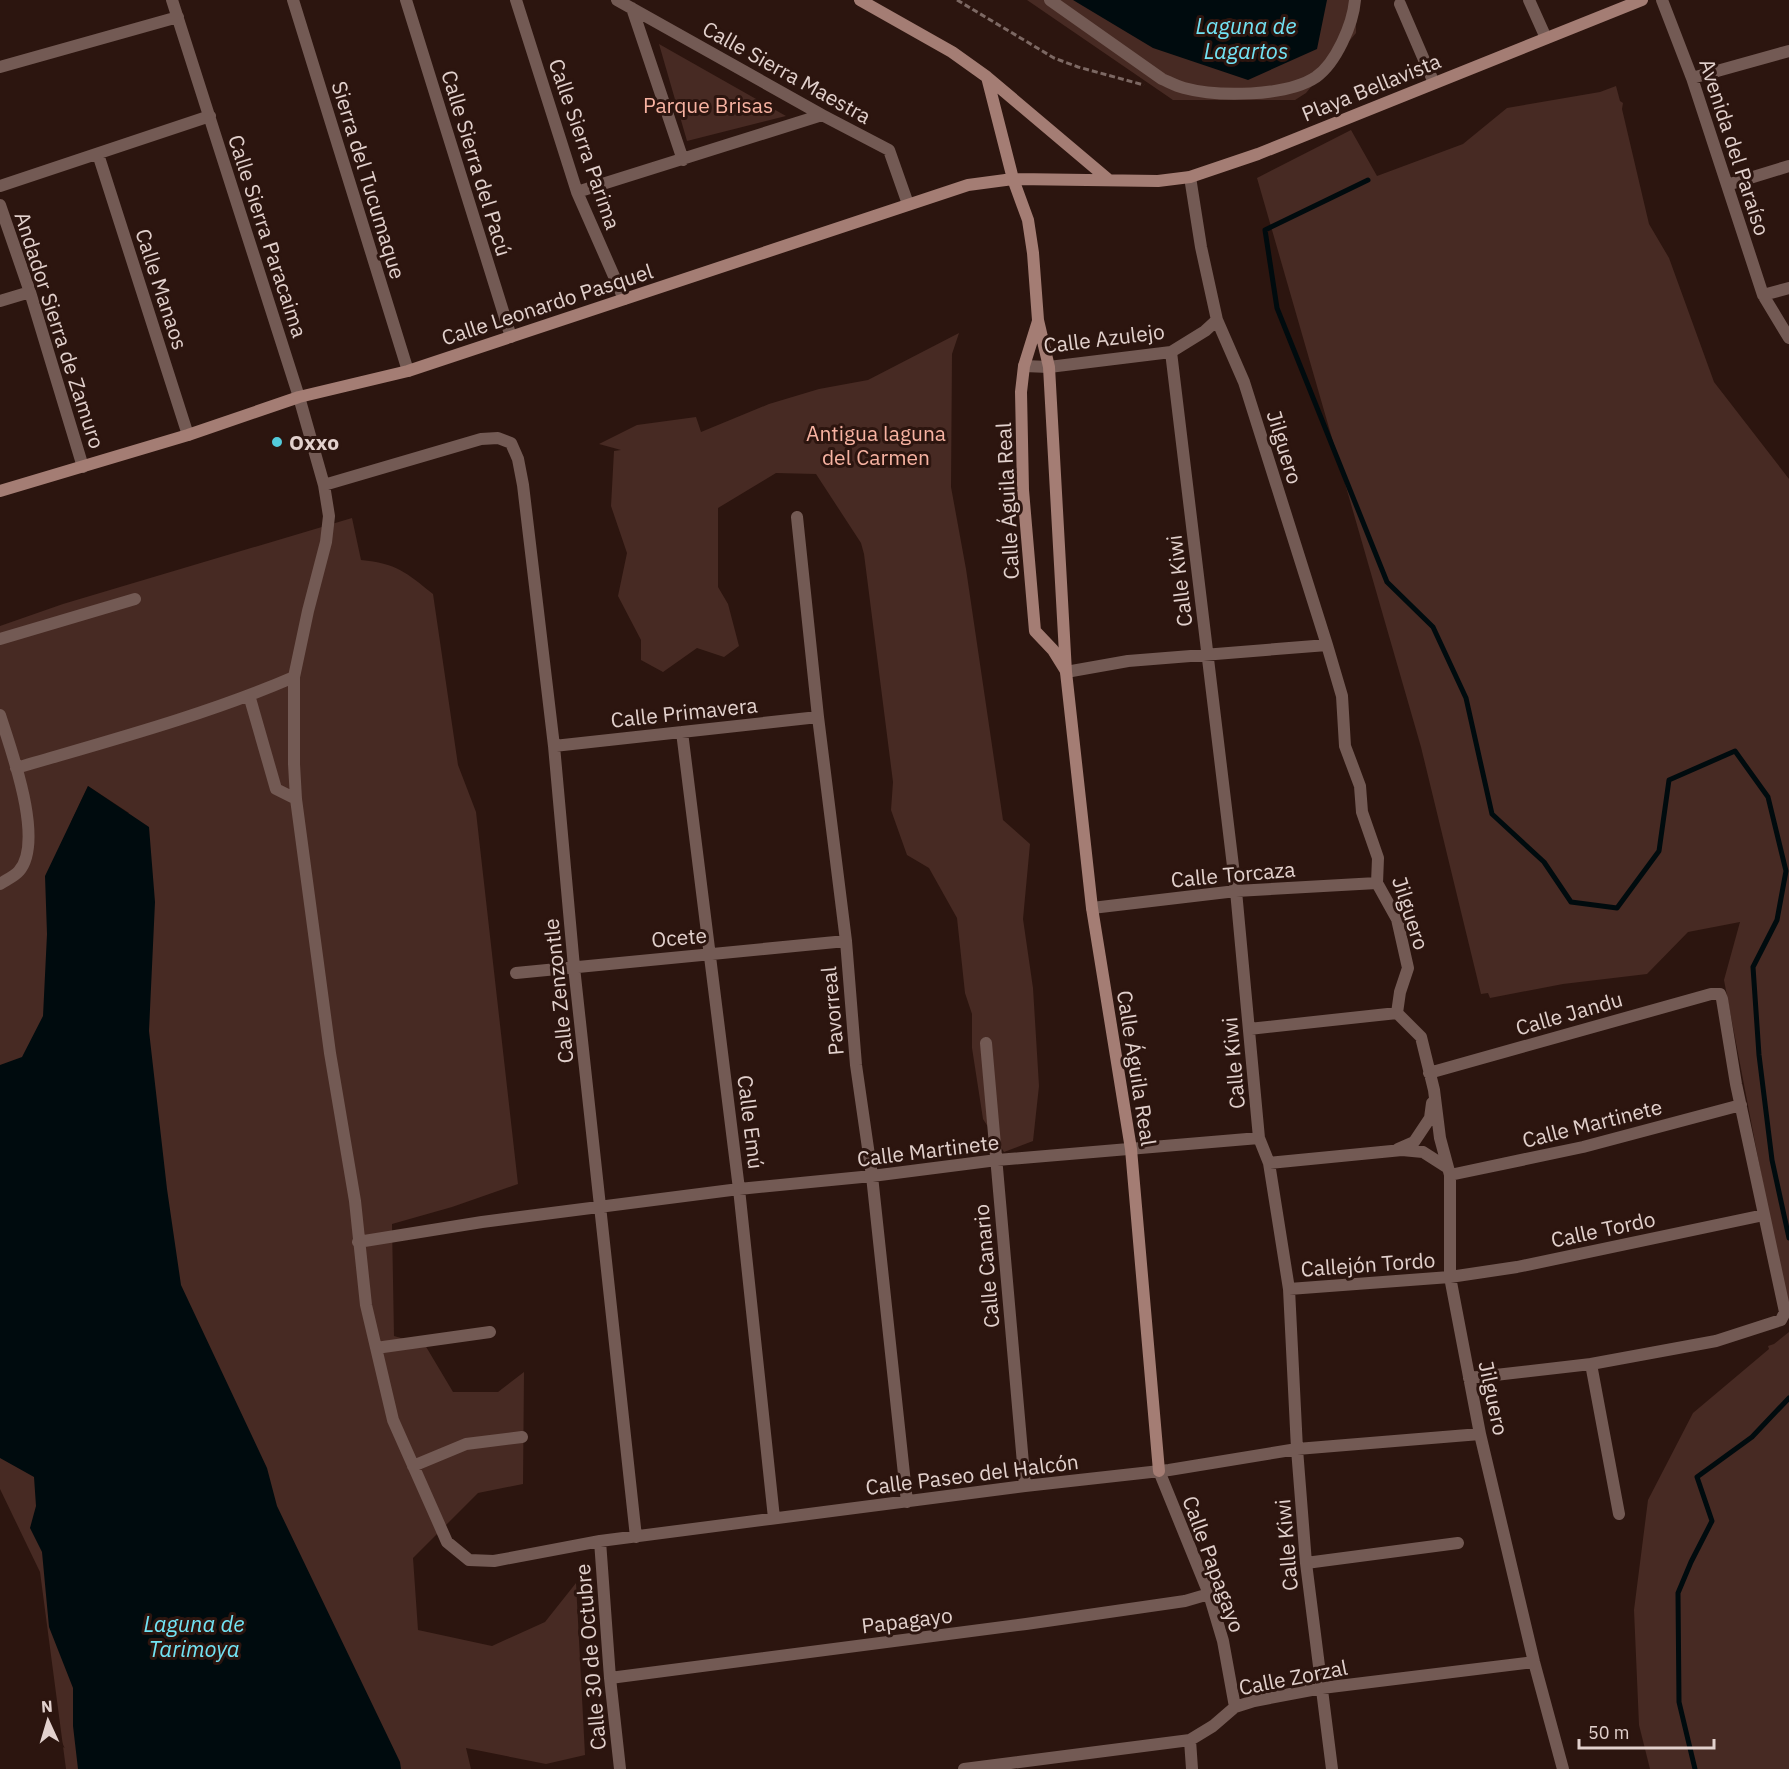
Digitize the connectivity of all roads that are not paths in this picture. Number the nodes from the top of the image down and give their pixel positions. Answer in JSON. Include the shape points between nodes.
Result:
{"nodes":[{"id":1,"x":172,"y":0,"type":"edge"},
{"id":2,"x":293,"y":0,"type":"edge"},
{"id":3,"x":406,"y":0,"type":"edge"},
{"id":4,"x":516,"y":0,"type":"edge"},
{"id":5,"x":617,"y":0,"type":"edge"},
{"id":6,"x":860,"y":0,"type":"edge"},
{"id":7,"x":1050,"y":0,"type":"edge"},
{"id":8,"x":1355,"y":0,"type":"edge"},
{"id":9,"x":1529,"y":0,"type":"edge"},
{"id":10,"x":1642,"y":0,"type":"edge"},
{"id":11,"x":1662,"y":0,"type":"edge"},
{"id":12,"x":1400,"y":4,"type":"dead end"},
{"id":13,"x":632,"y":8,"type":"junction"},
{"id":14,"x":178,"y":17,"type":"junction"},
{"id":15,"x":1545,"y":38,"type":"junction"},
{"id":16,"x":1789,"y":51,"type":"edge"},
{"id":17,"x":0,"y":67,"type":"edge"},
{"id":18,"x":987,"y":76,"type":"junction"},
{"id":19,"x":1692,"y":78,"type":"junction"},
{"id":20,"x":1434,"y":83,"type":"junction"},
{"id":21,"x":822,"y":115,"type":"junction"},
{"id":22,"x":210,"y":116,"type":"junction"},
{"id":23,"x":98,"y":154,"type":"junction"},
{"id":24,"x":683,"y":160,"type":"junction"},
{"id":25,"x":1789,"y":166,"type":"edge"},
{"id":26,"x":1190,"y":177,"type":"junction"},
{"id":27,"x":1012,"y":179,"type":"junction"},
{"id":28,"x":1108,"y":180,"type":"junction"},
{"id":29,"x":1727,"y":185,"type":"junction"},
{"id":30,"x":0,"y":186,"type":"edge"},
{"id":31,"x":577,"y":192,"type":"junction"},
{"id":32,"x":908,"y":204,"type":"junction"},
{"id":33,"x":0,"y":205,"type":"edge"},
{"id":34,"x":1789,"y":288,"type":"edge"},
{"id":35,"x":30,"y":292,"type":"junction"},
{"id":36,"x":1763,"y":295,"type":"junction"},
{"id":37,"x":624,"y":299,"type":"junction"},
{"id":38,"x":0,"y":301,"type":"edge"},
{"id":39,"x":1038,"y":320,"type":"junction"},
{"id":40,"x":1217,"y":320,"type":"junction"},
{"id":41,"x":511,"y":337,"type":"junction"},
{"id":42,"x":1789,"y":338,"type":"edge"},
{"id":43,"x":1171,"y":352,"type":"junction"},
{"id":44,"x":1024,"y":366,"type":"junction"},
{"id":45,"x":1049,"y":367,"type":"junction"},
{"id":46,"x":408,"y":371,"type":"junction"},
{"id":47,"x":299,"y":397,"type":"junction"},
{"id":48,"x":188,"y":435,"type":"junction"},
{"id":49,"x":83,"y":467,"type":"junction"},
{"id":50,"x":324,"y":484,"type":"junction"},
{"id":51,"x":0,"y":491,"type":"edge"},
{"id":52,"x":797,"y":517,"type":"dead end"},
{"id":53,"x":135,"y":599,"type":"dead end"},
{"id":54,"x":0,"y":639,"type":"edge"},
{"id":55,"x":1327,"y":645,"type":"junction"},
{"id":56,"x":1207,"y":654,"type":"junction"},
{"id":57,"x":1066,"y":672,"type":"junction"},
{"id":58,"x":294,"y":677,"type":"junction"},
{"id":59,"x":249,"y":695,"type":"junction"},
{"id":60,"x":0,"y":715,"type":"edge"},
{"id":61,"x":818,"y":717,"type":"junction"},
{"id":62,"x":682,"y":732,"type":"junction"},
{"id":63,"x":554,"y":746,"type":"junction"},
{"id":64,"x":16,"y":768,"type":"junction"},
{"id":65,"x":296,"y":799,"type":"junction"},
{"id":66,"x":1377,"y":883,"type":"junction"},
{"id":67,"x":0,"y":884,"type":"edge"},
{"id":68,"x":1236,"y":891,"type":"junction"},
{"id":69,"x":1092,"y":908,"type":"junction"},
{"id":70,"x":846,"y":941,"type":"junction"},
{"id":71,"x":710,"y":954,"type":"junction"},
{"id":72,"x":574,"y":967,"type":"junction"},
{"id":73,"x":516,"y":973,"type":"dead end"},
{"id":74,"x":1396,"y":1013,"type":"junction"},
{"id":75,"x":1249,"y":1029,"type":"junction"},
{"id":76,"x":986,"y":1043,"type":"dead end"},
{"id":77,"x":1429,"y":1073,"type":"junction"},
{"id":78,"x":1434,"y":1090,"type":"junction"},
{"id":79,"x":1741,"y":1105,"type":"junction"},
{"id":80,"x":1259,"y":1138,"type":"junction"},
{"id":81,"x":1131,"y":1149,"type":"junction"},
{"id":82,"x":1394,"y":1150,"type":"junction"},
{"id":83,"x":997,"y":1160,"type":"junction"},
{"id":84,"x":1269,"y":1163,"type":"junction"},
{"id":85,"x":1449,"y":1172,"type":"junction"},
{"id":86,"x":872,"y":1176,"type":"junction"},
{"id":87,"x":739,"y":1189,"type":"junction"},
{"id":88,"x":602,"y":1207,"type":"junction"},
{"id":89,"x":1764,"y":1215,"type":"junction"},
{"id":90,"x":358,"y":1242,"type":"junction"},
{"id":91,"x":1450,"y":1277,"type":"junction"},
{"id":92,"x":1289,"y":1289,"type":"junction"},
{"id":93,"x":490,"y":1332,"type":"dead end"},
{"id":94,"x":376,"y":1348,"type":"junction"},
{"id":95,"x":1592,"y":1364,"type":"junction"},
{"id":96,"x":1469,"y":1378,"type":"junction"},
{"id":97,"x":1480,"y":1434,"type":"junction"},
{"id":98,"x":522,"y":1437,"type":"dead end"},
{"id":99,"x":1297,"y":1449,"type":"junction"},
{"id":100,"x":413,"y":1466,"type":"junction"},
{"id":101,"x":1159,"y":1471,"type":"junction"},
{"id":102,"x":1025,"y":1486,"type":"junction"},
{"id":103,"x":907,"y":1502,"type":"junction"},
{"id":104,"x":1619,"y":1514,"type":"dead end"},
{"id":105,"x":774,"y":1518,"type":"junction"},
{"id":106,"x":636,"y":1537,"type":"junction"},
{"id":107,"x":600,"y":1541,"type":"junction"},
{"id":108,"x":1458,"y":1543,"type":"dead end"},
{"id":109,"x":469,"y":1560,"type":"joint"},
{"id":110,"x":1306,"y":1563,"type":"junction"},
{"id":111,"x":1209,"y":1594,"type":"junction"},
{"id":112,"x":1534,"y":1662,"type":"junction"},
{"id":113,"x":610,"y":1678,"type":"junction"},
{"id":114,"x":1322,"y":1688,"type":"junction"},
{"id":115,"x":1235,"y":1707,"type":"junction"},
{"id":116,"x":1190,"y":1740,"type":"junction"},
{"id":117,"x":1047,"y":1764,"type":"edge"},
{"id":118,"x":620,"y":1769,"type":"edge"},
{"id":119,"x":964,"y":1769,"type":"edge"},
{"id":120,"x":1192,"y":1769,"type":"edge"},
{"id":121,"x":1332,"y":1769,"type":"edge"},
{"id":122,"x":1563,"y":1769,"type":"edge"}],
"edges":[{"from":1,"to":14,"type":"street","name":"Calle Sierra Paracaima"},
{"from":2,"to":46,"type":"street","name":"Sierra del Tucumaque"},
{"from":3,"to":41,"type":"street","name":"Calle Sierra del Pacú"},
{"from":4,"to":31,"type":"street","name":"Calle Sierra Parima"},
{"from":5,"to":13,"type":"street","name":"Calle Sierra Maestra"},
{"from":6,"to":18,"type":"street"},
{"from":7,"to":8,"type":"street","via":[[1162,79],[1182,88],[1213,93],[1256,93],[1293,87],[1316,76],[1336,55]]},
{"from":9,"to":15,"type":"street"},
{"from":10,"to":15,"type":"street","name":"Playa Bellavista"},
{"from":11,"to":19,"type":"street","name":"Avenida del Paraíso"},
{"from":12,"to":20,"type":"street"},
{"from":13,"to":21,"type":"street","name":"Calle Sierra Maestra"},
{"from":13,"to":24,"type":"street"},
{"from":14,"to":17,"type":"street"},
{"from":14,"to":22,"type":"street","name":"Calle Sierra Paracaima"},
{"from":15,"to":20,"type":"street","name":"Playa Bellavista"},
{"from":16,"to":19,"type":"street"},
{"from":18,"to":27,"type":"street","name":"Calle Águila Real"},
{"from":18,"to":28,"type":"street"},
{"from":19,"to":29,"type":"street","name":"Avenida del Paraíso"},
{"from":20,"to":26,"type":"street","name":"Playa Bellavista"},
{"from":21,"to":24,"type":"street"},
{"from":21,"to":32,"type":"street","name":"Calle Sierra Maestra","via":[[889,150]]},
{"from":22,"to":23,"type":"street"},
{"from":22,"to":47,"type":"street","name":"Calle Sierra Paracaima"},
{"from":23,"to":30,"type":"street"},
{"from":23,"to":48,"type":"street","name":"Calle Manaos"},
{"from":24,"to":31,"type":"street"},
{"from":25,"to":29,"type":"street"},
{"from":26,"to":28,"type":"street","name":"Playa Bellavista"},
{"from":26,"to":40,"type":"street","name":"Jilguero"},
{"from":27,"to":28,"type":"street","name":"Calle Leonardo Pasquel"},
{"from":27,"to":32,"type":"street","name":"Calle Leonardo Pasquel","via":[[968,185]]},
{"from":27,"to":39,"type":"street","name":"Calle Águila Real","via":[[1028,220]]},
{"from":29,"to":36,"type":"street","name":"Avenida del Paraíso"},
{"from":31,"to":37,"type":"street","name":"Calle Sierra Parima"},
{"from":32,"to":37,"type":"street","name":"Calle Leonardo Pasquel"},
{"from":33,"to":35,"type":"street","name":"Andador Sierra de Zamuro"},
{"from":34,"to":36,"type":"street"},
{"from":35,"to":38,"type":"street"},
{"from":35,"to":49,"type":"street","name":"Andador Sierra de Zamuro"},
{"from":36,"to":42,"type":"street","name":"Avenida del Paraíso"},
{"from":37,"to":41,"type":"street","name":"Calle Leonardo Pasquel"},
{"from":39,"to":44,"type":"street","name":"Calle Águila Real"},
{"from":39,"to":45,"type":"street","name":"Calle Águila Real"},
{"from":40,"to":43,"type":"street","name":"Calle Azulejo"},
{"from":40,"to":55,"type":"street","name":"Jilguero","via":[[1244,382]]},
{"from":41,"to":46,"type":"street","name":"Calle Leonardo Pasquel"},
{"from":43,"to":45,"type":"street","name":"Calle Azulejo"},
{"from":43,"to":56,"type":"street","name":"Calle Kiwi"},
{"from":44,"to":45,"type":"street","name":"Calle Azulejo"},
{"from":44,"to":57,"type":"street","name":"Calle Águila Real","via":[[1023,490],[1035,631]]},
{"from":45,"to":57,"type":"street","name":"Calle Águila Real"},
{"from":46,"to":47,"type":"street","name":"Calle Leonardo Pasquel"},
{"from":47,"to":48,"type":"street","name":"Calle Leonardo Pasquel"},
{"from":47,"to":50,"type":"street","name":"Calle Sierra Paracaima"},
{"from":48,"to":49,"type":"street","name":"Calle Leonardo Pasquel"},
{"from":49,"to":51,"type":"street","name":"Calle Leonardo Pasquel"},
{"from":50,"to":58,"type":"street","name":"Calle Sierra Paracaima","via":[[326,542]]},
{"from":50,"to":63,"type":"street","name":"Calle Zenzontle","via":[[481,439],[498,438],[511,443],[523,485]]},
{"from":52,"to":61,"type":"street","name":"Pavorreal"},
{"from":53,"to":54,"type":"street"},
{"from":55,"to":56,"type":"street"},
{"from":55,"to":66,"type":"street","name":"Jilguero","via":[[1342,696],[1346,746],[1378,858]]},
{"from":56,"to":57,"type":"street","via":[[1128,661]]},
{"from":56,"to":68,"type":"street","name":"Calle Kiwi"},
{"from":57,"to":69,"type":"street","name":"Calle Águila Real"},
{"from":58,"to":59,"type":"street"},
{"from":58,"to":65,"type":"street","name":"Calle Sierra Paracaima"},
{"from":59,"to":64,"type":"street"},
{"from":59,"to":65,"type":"street","via":[[276,789]]},
{"from":60,"to":64,"type":"street"},
{"from":61,"to":62,"type":"street","name":"Calle Primavera"},
{"from":61,"to":70,"type":"street","name":"Pavorreal"},
{"from":62,"to":63,"type":"street","name":"Calle Primavera"},
{"from":62,"to":71,"type":"street","name":"Calle Emú"},
{"from":63,"to":72,"type":"street","name":"Calle Zenzontle"},
{"from":64,"to":67,"type":"street","via":[[29,830],[29,849],[19,871]]},
{"from":65,"to":90,"type":"street","name":"Calle Sierra Paracaima"},
{"from":66,"to":68,"type":"street","name":"Calle Torcaza"},
{"from":66,"to":74,"type":"street","name":"Jilguero","via":[[1397,919],[1408,968]]},
{"from":68,"to":69,"type":"street","name":"Calle Torcaza"},
{"from":68,"to":75,"type":"street","name":"Calle Kiwi"},
{"from":69,"to":81,"type":"street","name":"Calle Águila Real"},
{"from":70,"to":71,"type":"street","name":"Ocete"},
{"from":70,"to":86,"type":"street","name":"Pavorreal","via":[[856,1065]]},
{"from":71,"to":72,"type":"street","name":"Ocete"},
{"from":71,"to":87,"type":"street","name":"Calle Emú"},
{"from":72,"to":73,"type":"street","name":"Ocete"},
{"from":72,"to":88,"type":"street","name":"Calle Zenzontle"},
{"from":74,"to":75,"type":"street"},
{"from":74,"to":77,"type":"street","name":"Jilguero","via":[[1421,1037]]},
{"from":75,"to":80,"type":"street","name":"Calle Kiwi"},
{"from":76,"to":83,"type":"street","name":"Calle Canario"},
{"from":77,"to":78,"type":"street","name":"Jilguero"},
{"from":77,"to":79,"type":"street","name":"Calle Jandu","via":[[1720,994]]},
{"from":78,"to":82,"type":"street","via":[[1430,1118],[1414,1142]]},
{"from":78,"to":85,"type":"street","name":"Jilguero"},
{"from":79,"to":85,"type":"street","name":"Calle Martinete","via":[[1583,1147]]},
{"from":79,"to":89,"type":"street"},
{"from":80,"to":81,"type":"street","name":"Calle Martinete"},
{"from":80,"to":84,"type":"street","name":"Calle Kiwi"},
{"from":81,"to":83,"type":"street","name":"Calle Martinete"},
{"from":81,"to":101,"type":"street","name":"Calle Águila Real"},
{"from":82,"to":84,"type":"street"},
{"from":82,"to":85,"type":"street","via":[[1423,1152]]},
{"from":83,"to":86,"type":"street","name":"Calle Martinete"},
{"from":83,"to":102,"type":"street","name":"Calle Canario"},
{"from":84,"to":92,"type":"street","name":"Calle Kiwi"},
{"from":85,"to":91,"type":"street","name":"Jilguero"},
{"from":86,"to":87,"type":"street","name":"Calle Martinete"},
{"from":86,"to":103,"type":"street","name":"Pavorreal"},
{"from":87,"to":88,"type":"street","name":"Calle Martinete"},
{"from":87,"to":105,"type":"street","name":"Calle Emú"},
{"from":88,"to":90,"type":"street","name":"Calle Martinete"},
{"from":88,"to":106,"type":"street","name":"Calle Zenzontle"},
{"from":89,"to":91,"type":"street","name":"Calle Tordo","via":[[1517,1268]]},
{"from":89,"to":95,"type":"street","via":[[1785,1316],[1781,1320],[1716,1341]]},
{"from":90,"to":94,"type":"street","name":"Calle Sierra Paracaima"},
{"from":91,"to":92,"type":"street","name":"Callejón Tordo"},
{"from":91,"to":96,"type":"street","name":"Jilguero"},
{"from":92,"to":99,"type":"street","name":"Calle Kiwi"},
{"from":93,"to":94,"type":"street"},
{"from":94,"to":100,"type":"street","name":"Calle Sierra Paracaima","via":[[393,1420]]},
{"from":95,"to":96,"type":"street"},
{"from":95,"to":104,"type":"street"},
{"from":96,"to":97,"type":"street","name":"Jilguero"},
{"from":97,"to":99,"type":"street","name":"Calle Paseo del Halcón"},
{"from":97,"to":112,"type":"street","name":"Jilguero"},
{"from":98,"to":100,"type":"street","via":[[466,1444]]},
{"from":99,"to":101,"type":"street","name":"Calle Paseo del Halcón"},
{"from":99,"to":110,"type":"street","name":"Calle Kiwi"},
{"from":100,"to":109,"type":"street","name":"Calle Sierra Paracaima","via":[[447,1542]]},
{"from":101,"to":102,"type":"street","name":"Calle Paseo del Halcón"},
{"from":101,"to":111,"type":"street","name":"Calle Papagayo"},
{"from":102,"to":103,"type":"street","name":"Calle Paseo del Halcón"},
{"from":103,"to":105,"type":"street","name":"Calle Paseo del Halcón"},
{"from":105,"to":106,"type":"street","name":"Calle Paseo del Halcón"},
{"from":106,"to":107,"type":"street","name":"Calle Paseo del Halcón"},
{"from":107,"to":109,"type":"street","name":"Calle Paseo del Halcón","via":[[494,1561]]},
{"from":107,"to":113,"type":"street","name":"Calle 30 de Octubre"},
{"from":108,"to":110,"type":"street"},
{"from":110,"to":114,"type":"street","name":"Calle Kiwi"},
{"from":111,"to":113,"type":"street","name":"Papagayo","via":[[1185,1601],[1014,1626]]},
{"from":111,"to":115,"type":"street","name":"Calle Papagayo","via":[[1223,1641]]},
{"from":112,"to":114,"type":"street","name":"Calle Zorzal"},
{"from":112,"to":122,"type":"street","name":"Jilguero"},
{"from":113,"to":118,"type":"street","name":"Calle 30 de Octubre"},
{"from":114,"to":115,"type":"street","name":"Calle Zorzal"},
{"from":114,"to":121,"type":"street","name":"Calle Kiwi"},
{"from":115,"to":116,"type":"street","name":"Calle Zorzal"},
{"from":116,"to":117,"type":"street","name":"Calle Zorzal"},
{"from":116,"to":120,"type":"street"},
{"from":117,"to":119,"type":"street","name":"Calle Zorzal"}]}
